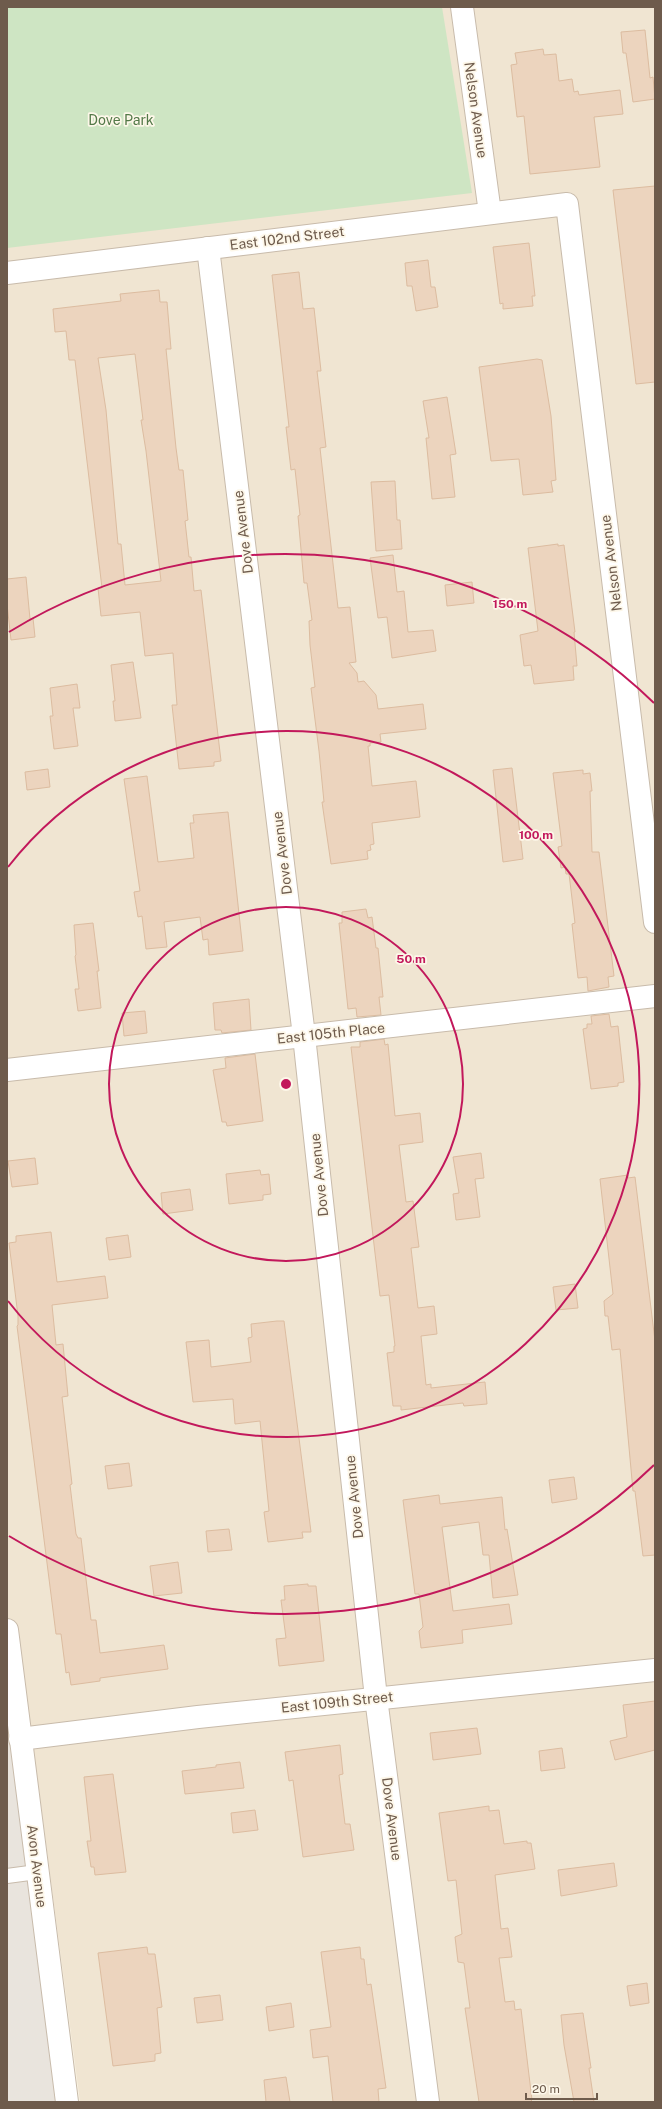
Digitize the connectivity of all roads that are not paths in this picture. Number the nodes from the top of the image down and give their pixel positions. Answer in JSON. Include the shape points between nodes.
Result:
{"nodes":[{"id":1,"x":462,"y":7,"type":"edge"},
{"id":2,"x":567,"y":204,"type":"joint"},
{"id":3,"x":490,"y":213,"type":"junction"},
{"id":4,"x":208,"y":248,"type":"junction"},
{"id":5,"x":7,"y":274,"type":"edge"},
{"id":6,"x":655,"y":922,"type":"edge"},
{"id":7,"x":655,"y":996,"type":"edge"},
{"id":8,"x":304,"y":1036,"type":"junction"},
{"id":9,"x":7,"y":1070,"type":"edge"},
{"id":10,"x":7,"y":1630,"type":"edge"},
{"id":11,"x":655,"y":1670,"type":"edge"},
{"id":12,"x":376,"y":1698,"type":"junction"},
{"id":13,"x":14,"y":1737,"type":"edge"},
{"id":14,"x":37,"y":1872,"type":"junction"},
{"id":15,"x":7,"y":1876,"type":"edge"},
{"id":16,"x":67,"y":2102,"type":"edge"},
{"id":17,"x":428,"y":2102,"type":"edge"}],
"edges":[{"from":1,"to":3,"type":"street","name":"Nelson Avenue"},
{"from":2,"to":3,"type":"street","name":"East 102nd Street"},
{"from":2,"to":6,"type":"street","name":"Nelson Avenue"},
{"from":3,"to":4,"type":"street","name":"East 102nd Street"},
{"from":4,"to":5,"type":"street","name":"East 102nd Street"},
{"from":4,"to":8,"type":"street","name":"Dove Avenue"},
{"from":7,"to":8,"type":"street","name":"East 105th Place"},
{"from":8,"to":9,"type":"street","name":"East 105th Place"},
{"from":8,"to":12,"type":"street","name":"Dove Avenue"},
{"from":10,"to":13,"type":"street","name":"Avon Avenue"},
{"from":11,"to":12,"type":"street","name":"East 109th Street"},
{"from":12,"to":13,"type":"street","name":"East 109th Street"},
{"from":12,"to":17,"type":"street","name":"Dove Avenue"},
{"from":13,"to":14,"type":"street","name":"Avon Avenue"},
{"from":14,"to":15,"type":"lane"},
{"from":14,"to":16,"type":"street","name":"Avon Avenue"}]}
